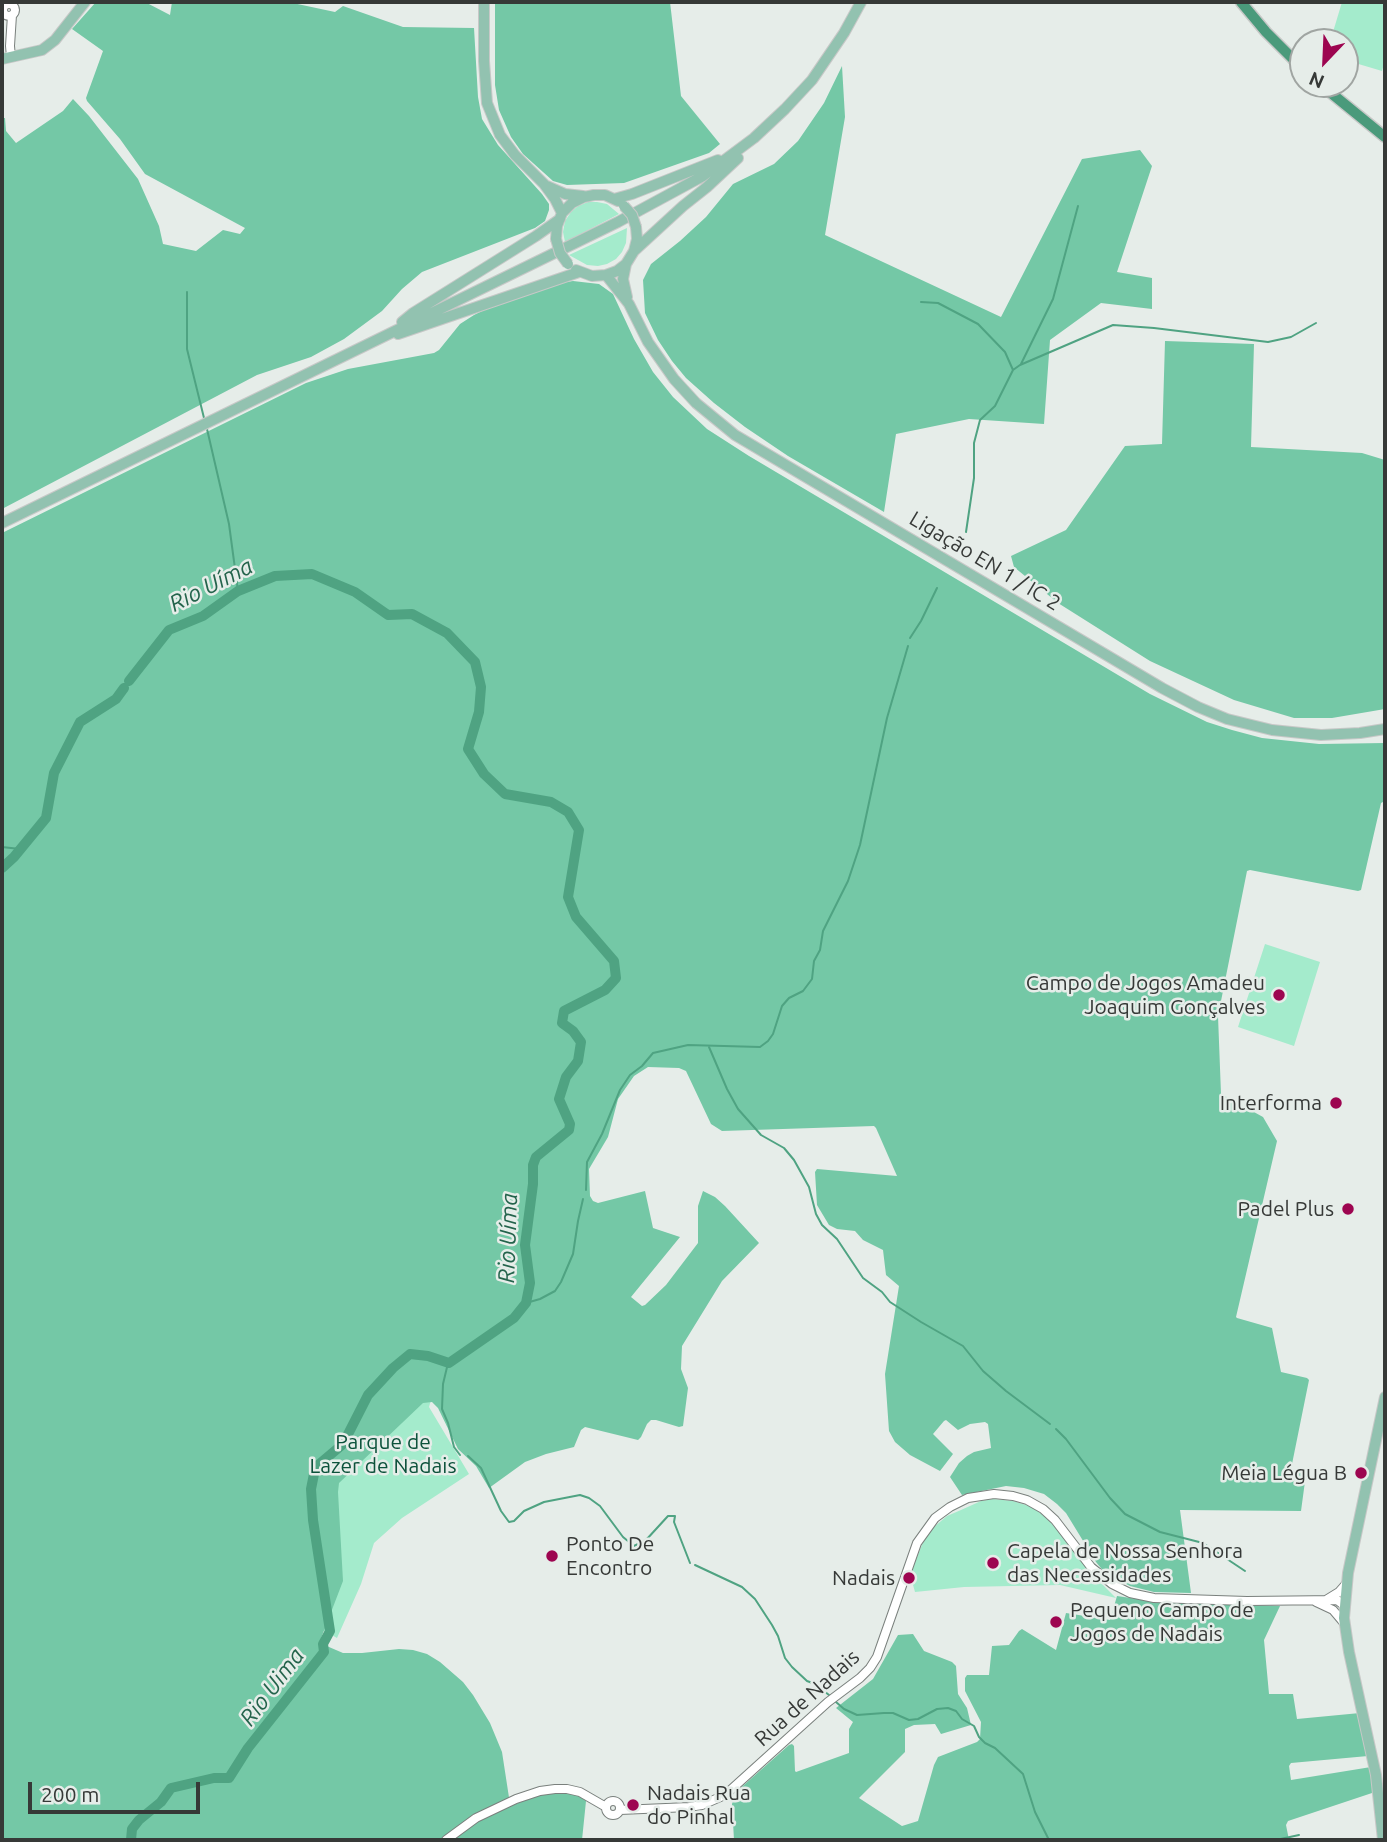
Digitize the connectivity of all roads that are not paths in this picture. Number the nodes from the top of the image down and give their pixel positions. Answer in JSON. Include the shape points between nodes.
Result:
{"nodes":[{"id":1,"x":85,"y":2,"type":"edge"},
{"id":2,"x":484,"y":2,"type":"edge"},
{"id":3,"x":863,"y":2,"type":"edge"},
{"id":4,"x":1241,"y":2,"type":"edge"},
{"id":5,"x":1247,"y":2,"type":"edge"},
{"id":6,"x":8,"y":9,"type":"edge"},
{"id":7,"x":1289,"y":51,"type":"edge"},
{"id":8,"x":1289,"y":53,"type":"edge"},
{"id":9,"x":7,"y":58,"type":"edge"},
{"id":10,"x":1337,"y":98,"type":"edge"},
{"id":11,"x":1343,"y":98,"type":"edge"},
{"id":12,"x":1385,"y":132,"type":"edge"},
{"id":13,"x":1385,"y":137,"type":"edge"},
{"id":14,"x":737,"y":154,"type":"junction"},
{"id":15,"x":544,"y":184,"type":"junction"},
{"id":16,"x":584,"y":197,"type":"junction"},
{"id":17,"x":614,"y":199,"type":"junction"},
{"id":18,"x":561,"y":216,"type":"junction"},
{"id":19,"x":634,"y":251,"type":"junction"},
{"id":20,"x":626,"y":264,"type":"junction"},
{"id":21,"x":579,"y":272,"type":"junction"},
{"id":22,"x":606,"y":275,"type":"junction"},
{"id":23,"x":629,"y":304,"type":"junction"},
{"id":24,"x":389,"y":335,"type":"junction"},
{"id":25,"x":2,"y":523,"type":"edge"},
{"id":26,"x":1385,"y":729,"type":"edge"},
{"id":27,"x":1385,"y":1397,"type":"edge"},
{"id":28,"x":1346,"y":1584,"type":"junction"},
{"id":29,"x":1326,"y":1603,"type":"junction"},
{"id":30,"x":1345,"y":1608,"type":"junction"},
{"id":31,"x":1345,"y":1625,"type":"junction"},
{"id":32,"x":446,"y":1840,"type":"edge"},
{"id":33,"x":1383,"y":1840,"type":"edge"}],
"edges":[{"from":1,"to":9,"type":"main road","via":[[42,50]]},
{"from":2,"to":15,"type":"main road","via":[[487,103],[514,155]]},
{"from":3,"to":14,"type":"main road","via":[[815,84],[757,144]]},
{"from":4,"to":8,"type":"highway"},
{"from":5,"to":7,"type":"highway"},
{"from":6,"to":9,"type":"street"},
{"from":10,"to":13,"type":"highway"},
{"from":11,"to":12,"type":"highway"},
{"from":14,"to":17,"type":"main road"},
{"from":14,"to":19,"type":"main road"},
{"from":14,"to":24,"type":"main road","via":[[705,180],[619,225]]},
{"from":15,"to":16,"type":"main road"},
{"from":15,"to":18,"type":"main road"},
{"from":16,"to":17,"type":"main road"},
{"from":16,"to":18,"type":"main road"},
{"from":17,"to":19,"type":"main road","bridge":true,"via":[[632,215],[637,239]]},
{"from":18,"to":21,"type":"main road","bridge":true,"via":[[556,239],[560,253]]},
{"from":18,"to":24,"type":"main road","via":[[537,236],[413,313]]},
{"from":19,"to":20,"type":"main road"},
{"from":20,"to":22,"type":"main road"},
{"from":20,"to":23,"type":"main road","name":"Ligação EN 1 / IC 2","via":[[622,279]]},
{"from":21,"to":22,"type":"main road"},
{"from":21,"to":24,"type":"main road"},
{"from":22,"to":23,"type":"main road","name":"Ligação EN 1 / IC 2"},
{"from":23,"to":26,"type":"main road","name":"Ligação EN 1 / IC 2","via":[[674,379],[735,435],[1162,688],[1227,719],[1272,730],[1321,735]]},
{"from":24,"to":25,"type":"main road"},
{"from":27,"to":28,"type":"main road"},
{"from":28,"to":29,"type":"street"},
{"from":28,"to":30,"type":"main road"},
{"from":29,"to":30,"type":"street","name":"Rua de Nadais","via":[[1337,1600]]},
{"from":29,"to":31,"type":"street","name":"Rua de Nadais"},
{"from":29,"to":32,"type":"street","name":"Rua de Nadais","via":[[1154,1598],[1130,1593],[1091,1567],[1055,1520],[1027,1500],[994,1494],[968,1498],[935,1518],[917,1543],[870,1668],[725,1795],[702,1805],[620,1810],[612,1815],[580,1793],[540,1791],[476,1818]]},
{"from":30,"to":31,"type":"main road"},
{"from":31,"to":33,"type":"main road","via":[[1376,1775]]}]}
